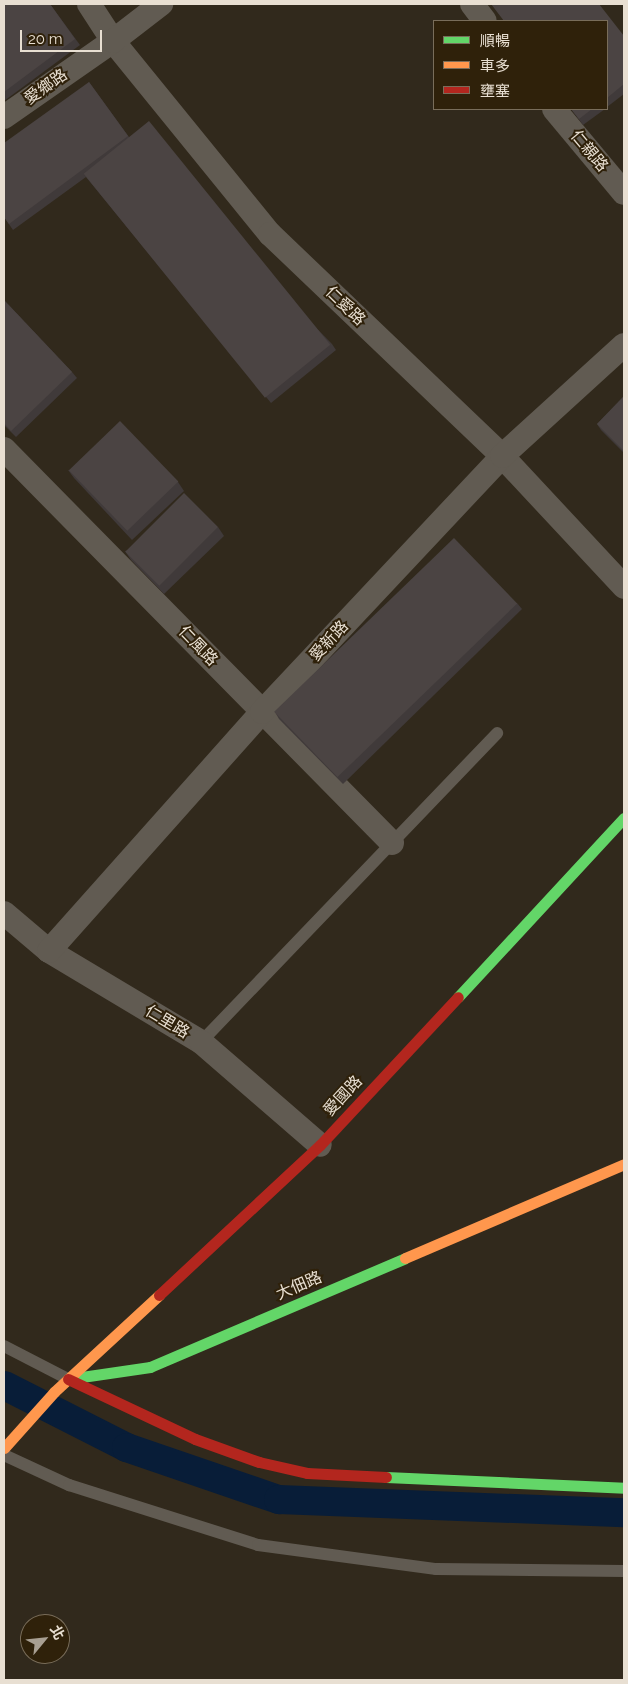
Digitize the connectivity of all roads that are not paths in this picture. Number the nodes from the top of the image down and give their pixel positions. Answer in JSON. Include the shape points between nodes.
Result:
{"nodes":[{"id":1,"x":89,"y":4,"type":"edge"},
{"id":2,"x":161,"y":4,"type":"edge"},
{"id":3,"x":472,"y":4,"type":"edge"},
{"id":4,"x":484,"y":20,"type":"edge"},
{"id":5,"x":113,"y":41,"type":"junction"},
{"id":6,"x":555,"y":110,"type":"edge"},
{"id":7,"x":4,"y":117,"type":"edge"},
{"id":8,"x":624,"y":193,"type":"edge"},
{"id":9,"x":624,"y":344,"type":"edge"},
{"id":10,"x":4,"y":449,"type":"edge"},
{"id":11,"x":502,"y":456,"type":"junction"},
{"id":12,"x":624,"y":587,"type":"edge"},
{"id":13,"x":262,"y":712,"type":"junction"},
{"id":14,"x":497,"y":732,"type":"dead end"},
{"id":15,"x":624,"y":818,"type":"edge"},
{"id":16,"x":392,"y":843,"type":"junction"},
{"id":17,"x":4,"y":913,"type":"edge"},
{"id":18,"x":49,"y":951,"type":"junction"},
{"id":19,"x":201,"y":1042,"type":"junction"},
{"id":20,"x":320,"y":1145,"type":"junction"},
{"id":21,"x":624,"y":1164,"type":"edge"},
{"id":22,"x":4,"y":1346,"type":"edge"},
{"id":23,"x":68,"y":1379,"type":"junction"},
{"id":24,"x":5,"y":1450,"type":"edge"},
{"id":25,"x":624,"y":1488,"type":"edge"},
{"id":26,"x":624,"y":1571,"type":"edge"}],
"edges":[{"from":1,"to":5,"type":"street","name":"仁愛路"},
{"from":2,"to":5,"type":"street","name":"愛鄉路"},
{"from":3,"to":4,"type":"street"},
{"from":5,"to":7,"type":"street","name":"愛鄉路"},
{"from":5,"to":11,"type":"street","name":"仁愛路","via":[[270,234]]},
{"from":6,"to":8,"type":"street","name":"仁親路"},
{"from":9,"to":11,"type":"street","name":"愛新路"},
{"from":10,"to":13,"type":"street","name":"仁風路"},
{"from":11,"to":12,"type":"street","name":"仁愛路"},
{"from":11,"to":13,"type":"street","name":"愛新路"},
{"from":13,"to":16,"type":"street","name":"仁風路"},
{"from":13,"to":18,"type":"street","name":"愛新路"},
{"from":14,"to":16,"type":"lane"},
{"from":15,"to":20,"type":"street","name":"愛國路"},
{"from":16,"to":19,"type":"lane"},
{"from":17,"to":18,"type":"street","name":"仁里路"},
{"from":18,"to":19,"type":"street","name":"仁里路"},
{"from":19,"to":20,"type":"street","name":"仁里路"},
{"from":20,"to":23,"type":"street","name":"愛國路"},
{"from":21,"to":23,"type":"street","name":"大佃路","via":[[150,1367]]},
{"from":22,"to":23,"type":"lane"},
{"from":23,"to":24,"type":"street"},
{"from":23,"to":25,"type":"street","via":[[195,1438],[259,1462],[307,1472]]},
{"from":24,"to":26,"type":"lane","via":[[69,1486],[258,1545],[436,1569]]}]}
